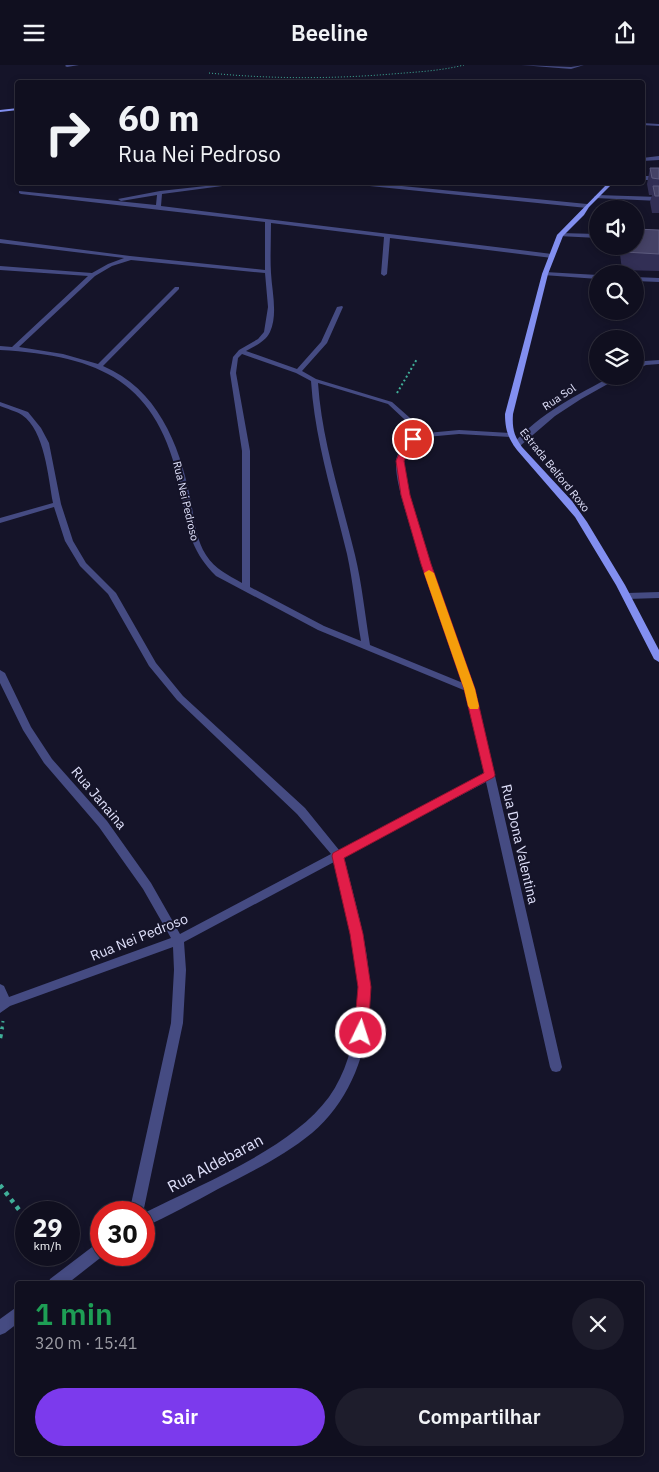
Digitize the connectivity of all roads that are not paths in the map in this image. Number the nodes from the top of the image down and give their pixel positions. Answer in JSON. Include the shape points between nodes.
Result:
{"nodes":[{"id":1,"x":77,"y":65,"type":"edge"},
{"id":2,"x":523,"y":65,"type":"edge"},
{"id":3,"x":67,"y":66,"type":"edge"},
{"id":4,"x":580,"y":66,"type":"edge"},
{"id":5,"x":15,"y":109,"type":"edge"},
{"id":6,"x":0,"y":111,"type":"edge"},
{"id":7,"x":645,"y":124,"type":"edge"},
{"id":8,"x":659,"y":125,"type":"edge"},
{"id":9,"x":659,"y":158,"type":"edge"},
{"id":10,"x":645,"y":160,"type":"edge"},
{"id":11,"x":645,"y":178,"type":"edge"},
{"id":12,"x":659,"y":179,"type":"edge"},
{"id":13,"x":226,"y":185,"type":"edge"},
{"id":14,"x":380,"y":185,"type":"edge"},
{"id":15,"x":608,"y":185,"type":"edge"},
{"id":16,"x":21,"y":193,"type":"dead end"},
{"id":17,"x":160,"y":193,"type":"junction"},
{"id":18,"x":597,"y":197,"type":"junction"},
{"id":19,"x":659,"y":199,"type":"edge"},
{"id":20,"x":105,"y":201,"type":"junction"},
{"id":21,"x":587,"y":206,"type":"junction"},
{"id":22,"x":158,"y":207,"type":"junction"},
{"id":23,"x":268,"y":221,"type":"junction"},
{"id":24,"x":560,"y":235,"type":"junction"},
{"id":25,"x":387,"y":236,"type":"junction"},
{"id":26,"x":589,"y":236,"type":"edge"},
{"id":27,"x":0,"y":241,"type":"edge"},
{"id":28,"x":552,"y":256,"type":"junction"},
{"id":29,"x":131,"y":258,"type":"junction"},
{"id":30,"x":0,"y":268,"type":"edge"},
{"id":31,"x":268,"y":272,"type":"junction"},
{"id":32,"x":384,"y":274,"type":"dead end"},
{"id":33,"x":545,"y":274,"type":"junction"},
{"id":34,"x":93,"y":275,"type":"junction"},
{"id":35,"x":589,"y":276,"type":"edge"},
{"id":36,"x":644,"y":279,"type":"edge"},
{"id":37,"x":659,"y":280,"type":"edge"},
{"id":38,"x":177,"y":288,"type":"dead end"},
{"id":39,"x":340,"y":307,"type":"dead end"},
{"id":40,"x":0,"y":348,"type":"edge"},
{"id":41,"x":13,"y":349,"type":"junction"},
{"id":42,"x":241,"y":351,"type":"junction"},
{"id":43,"x":659,"y":362,"type":"edge"},
{"id":44,"x":644,"y":364,"type":"edge"},
{"id":45,"x":99,"y":366,"type":"junction"},
{"id":46,"x":298,"y":372,"type":"junction"},
{"id":47,"x":314,"y":380,"type":"junction"},
{"id":48,"x":601,"y":385,"type":"edge"},
{"id":49,"x":0,"y":404,"type":"edge"},
{"id":50,"x":425,"y":435,"type":"junction"},
{"id":51,"x":510,"y":435,"type":"junction"},
{"id":52,"x":516,"y":444,"type":"junction"},
{"id":53,"x":56,"y":504,"type":"junction"},
{"id":54,"x":0,"y":521,"type":"edge"},
{"id":55,"x":246,"y":587,"type":"junction"},
{"id":56,"x":627,"y":595,"type":"junction"},
{"id":57,"x":659,"y":595,"type":"edge"},
{"id":58,"x":366,"y":646,"type":"junction"},
{"id":59,"x":659,"y":659,"type":"edge"},
{"id":60,"x":0,"y":673,"type":"edge"},
{"id":61,"x":470,"y":689,"type":"junction"},
{"id":62,"x":490,"y":775,"type":"junction"},
{"id":63,"x":338,"y":856,"type":"junction"},
{"id":64,"x":178,"y":940,"type":"junction"},
{"id":65,"x":0,"y":989,"type":"edge"},
{"id":66,"x":3,"y":1005,"type":"edge"},
{"id":67,"x":556,"y":1067,"type":"dead end"},
{"id":68,"x":139,"y":1201,"type":"edge"},
{"id":69,"x":155,"y":1214,"type":"edge"},
{"id":70,"x":90,"y":1257,"type":"edge"},
{"id":71,"x":59,"y":1281,"type":"edge"},
{"id":72,"x":15,"y":1316,"type":"edge"},
{"id":73,"x":0,"y":1328,"type":"edge"}],
"edges":[{"from":1,"to":3,"type":"street"},
{"from":2,"to":4,"type":"street"},
{"from":5,"to":6,"type":"street"},
{"from":7,"to":8,"type":"street"},
{"from":9,"to":10,"type":"street"},
{"from":11,"to":12,"type":"street"},
{"from":13,"to":17,"type":"street"},
{"from":14,"to":21,"type":"street"},
{"from":15,"to":18,"type":"street","name":"Estrada Belford Roxo"},
{"from":16,"to":20,"type":"street"},
{"from":17,"to":20,"type":"street"},
{"from":17,"to":22,"type":"street"},
{"from":18,"to":19,"type":"street"},
{"from":18,"to":21,"type":"street","name":"Estrada Belford Roxo"},
{"from":20,"to":22,"type":"street"},
{"from":21,"to":24,"type":"street","name":"Estrada Belford Roxo"},
{"from":22,"to":23,"type":"street"},
{"from":23,"to":25,"type":"street"},
{"from":23,"to":31,"type":"street"},
{"from":24,"to":26,"type":"street"},
{"from":24,"to":28,"type":"street","name":"Estrada Belford Roxo"},
{"from":25,"to":28,"type":"street"},
{"from":25,"to":32,"type":"street"},
{"from":27,"to":29,"type":"street"},
{"from":28,"to":33,"type":"street","name":"Estrada Belford Roxo"},
{"from":29,"to":31,"type":"street"},
{"from":29,"to":34,"type":"street"},
{"from":30,"to":34,"type":"street"},
{"from":31,"to":42,"type":"street","via":[[271,307],[267,332]]},
{"from":33,"to":35,"type":"street"},
{"from":33,"to":51,"type":"street","name":"Estrada Belford Roxo","via":[[509,414]]},
{"from":34,"to":41,"type":"street"},
{"from":36,"to":37,"type":"street"},
{"from":38,"to":45,"type":"street"},
{"from":39,"to":46,"type":"street","via":[[324,343]]},
{"from":40,"to":41,"type":"street","name":"Rua Nei Pedroso"},
{"from":41,"to":45,"type":"street","name":"Rua Nei Pedroso"},
{"from":42,"to":46,"type":"street"},
{"from":42,"to":55,"type":"street","via":[[235,358],[233,373],[246,451]]},
{"from":43,"to":44,"type":"street"},
{"from":45,"to":55,"type":"street","name":"Rua Nei Pedroso","via":[[123,379],[136,391],[150,406],[167,434],[178,463],[196,546],[205,563]]},
{"from":46,"to":47,"type":"street"},
{"from":47,"to":50,"type":"street","via":[[390,403]]},
{"from":47,"to":58,"type":"street","via":[[318,424],[351,557]]},
{"from":48,"to":52,"type":"street","name":"Rua Sol","via":[[577,397]]},
{"from":49,"to":53,"type":"street","via":[[25,414],[46,443]]},
{"from":50,"to":51,"type":"street","name":"Rua Dona Valentina","via":[[459,432]]},
{"from":50,"to":61,"type":"street","name":"Rua Dona Valentina","via":[[413,439],[400,461],[406,495],[426,564]]},
{"from":51,"to":52,"type":"street","name":"Estrada Belford Roxo"},
{"from":52,"to":56,"type":"street","name":"Estrada Belford Roxo","via":[[570,504]]},
{"from":53,"to":54,"type":"street"},
{"from":53,"to":63,"type":"street","via":[[69,541],[84,564],[112,593],[152,663],[180,698],[301,811]]},
{"from":55,"to":58,"type":"street","name":"Rua Nei Pedroso","via":[[290,613]]},
{"from":56,"to":57,"type":"street"},
{"from":56,"to":59,"type":"street","name":"Estrada Belford Roxo"},
{"from":58,"to":61,"type":"street","name":"Rua Nei Pedroso"},
{"from":60,"to":64,"type":"street","name":"Rua Janaina","via":[[26,728],[48,761],[103,824],[147,886]]},
{"from":61,"to":62,"type":"street","name":"Rua Dona Valentina"},
{"from":62,"to":63,"type":"street","name":"Rua Nei Pedroso"},
{"from":62,"to":67,"type":"street","name":"Rua Dona Valentina"},
{"from":63,"to":64,"type":"street","name":"Rua Nei Pedroso"},
{"from":63,"to":69,"type":"street","name":"Rua Aldebaran","via":[[357,934],[364,987],[361,1033],[351,1070],[333,1101],[308,1128],[262,1161]]},
{"from":64,"to":66,"type":"street","name":"Rua Nei Pedroso"},
{"from":64,"to":68,"type":"street","name":"Rua Aldebaran","via":[[177,1023]]},
{"from":65,"to":66,"type":"street"},
{"from":70,"to":71,"type":"street"},
{"from":72,"to":73,"type":"street"}]}
